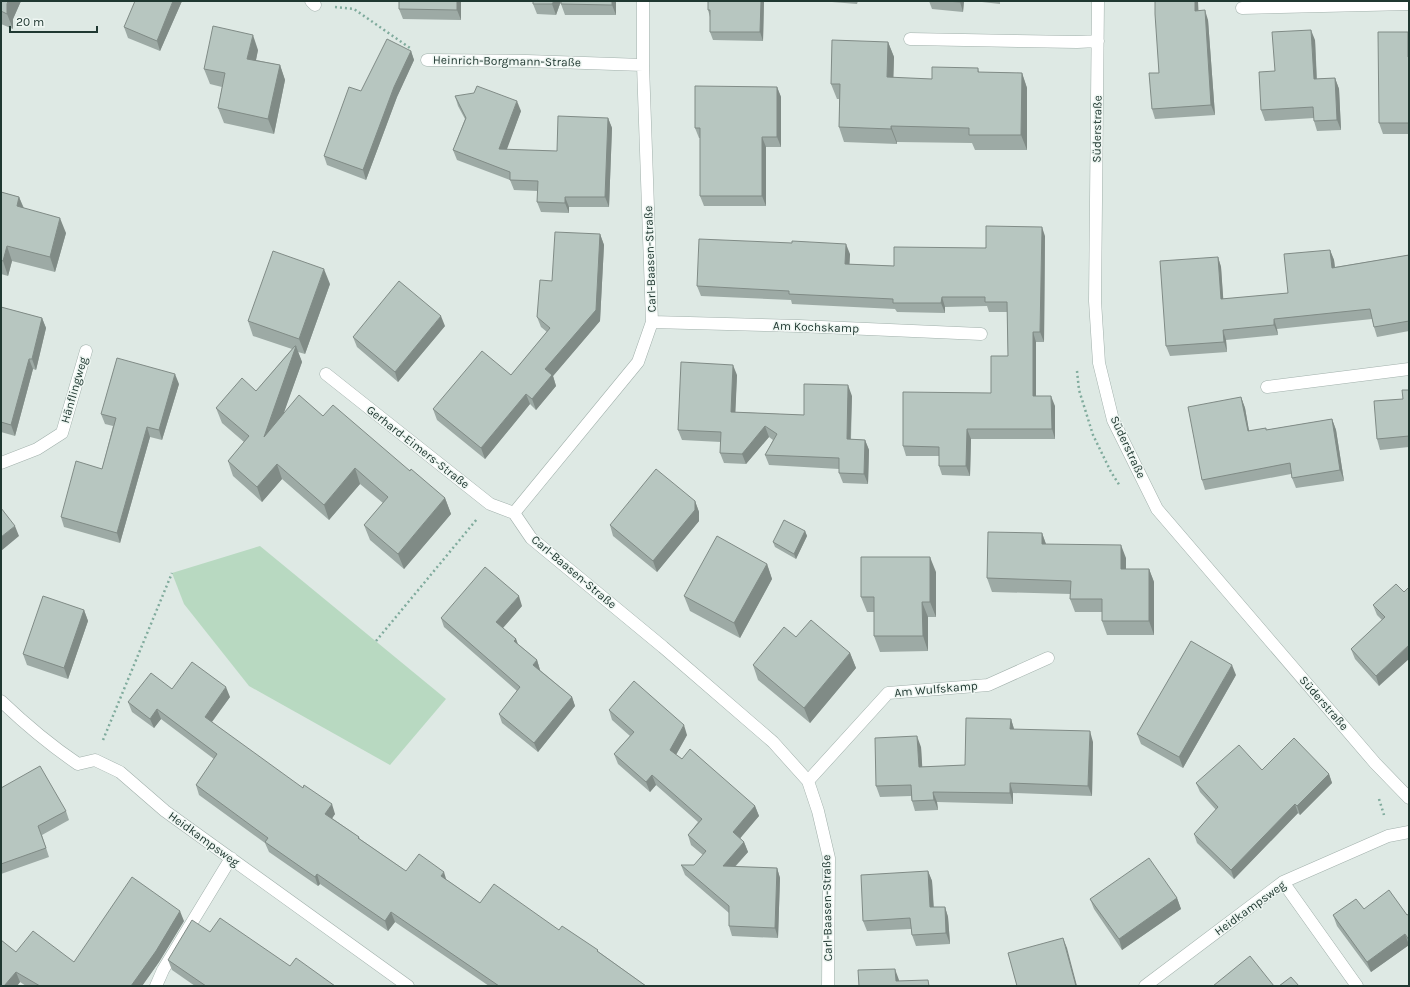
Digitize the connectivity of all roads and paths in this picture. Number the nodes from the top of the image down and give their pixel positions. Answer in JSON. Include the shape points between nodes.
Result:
{"nodes":[{"id":1,"x":643,"y":1,"type":"edge"},
{"id":2,"x":1098,"y":1,"type":"edge"},
{"id":3,"x":313,"y":3,"type":"edge"},
{"id":4,"x":1409,"y":4,"type":"edge"},
{"id":5,"x":1242,"y":8,"type":"dead end"},
{"id":6,"x":910,"y":39,"type":"dead end"},
{"id":7,"x":1098,"y":41,"type":"junction"},
{"id":8,"x":427,"y":60,"type":"joint"},
{"id":9,"x":643,"y":65,"type":"junction"},
{"id":10,"x":652,"y":322,"type":"junction"},
{"id":11,"x":980,"y":334,"type":"dead end"},
{"id":12,"x":86,"y":351,"type":"dead end"},
{"id":13,"x":1077,"y":368,"type":"dead end"},
{"id":14,"x":1409,"y":369,"type":"edge"},
{"id":15,"x":326,"y":374,"type":"dead end"},
{"id":16,"x":1267,"y":387,"type":"dead end"},
{"id":17,"x":1,"y":464,"type":"edge"},
{"id":18,"x":1123,"y":492,"type":"dead end"},
{"id":19,"x":490,"y":504,"type":"junction"},
{"id":20,"x":514,"y":513,"type":"junction"},
{"id":21,"x":172,"y":573,"type":"dead end"},
{"id":22,"x":376,"y":641,"type":"dead end"},
{"id":23,"x":1048,"y":658,"type":"dead end"},
{"id":24,"x":1,"y":701,"type":"edge"},
{"id":25,"x":94,"y":760,"type":"junction"},
{"id":26,"x":808,"y":781,"type":"junction"},
{"id":27,"x":1378,"y":797,"type":"dead end"},
{"id":28,"x":1409,"y":798,"type":"edge"},
{"id":29,"x":1409,"y":832,"type":"edge"},
{"id":30,"x":1388,"y":836,"type":"junction"},
{"id":31,"x":231,"y":858,"type":"junction"},
{"id":32,"x":1283,"y":882,"type":"junction"},
{"id":33,"x":156,"y":986,"type":"edge"},
{"id":34,"x":408,"y":986,"type":"edge"},
{"id":35,"x":828,"y":986,"type":"edge"},
{"id":36,"x":1145,"y":986,"type":"edge"},
{"id":37,"x":1357,"y":986,"type":"edge"}],
"edges":[{"from":1,"to":9,"type":"street","name":"Carl-Baasen-Straße"},
{"from":2,"to":7,"type":"street","name":"Süderstraße"},
{"from":3,"to":8,"type":"path","name":"Heinrich-Borgmann-Straße","via":[[354,10]]},
{"from":4,"to":5,"type":"street"},
{"from":6,"to":7,"type":"street"},
{"from":7,"to":28,"type":"street","name":"Süderstraße","via":[[1095,301],[1099,363],[1113,420],[1157,509],[1375,763]]},
{"from":8,"to":9,"type":"street","name":"Heinrich-Borgmann-Straße"},
{"from":9,"to":10,"type":"street","name":"Carl-Baasen-Straße"},
{"from":10,"to":11,"type":"street","name":"Am Kochskamp"},
{"from":10,"to":20,"type":"street","name":"Carl-Baasen-Straße","via":[[638,362]]},
{"from":12,"to":17,"type":"street","name":"Hänflingweg","via":[[62,433],[37,449]]},
{"from":13,"to":18,"type":"path","via":[[1079,390],[1094,435]]},
{"from":14,"to":16,"type":"street"},
{"from":15,"to":19,"type":"street","name":"Gerhard-Eimers-Straße"},
{"from":19,"to":20,"type":"street","name":"Gerhard-Eimers-Straße"},
{"from":19,"to":22,"type":"path"},
{"from":20,"to":26,"type":"street","name":"Carl-Baasen-Straße","via":[[532,538],[773,742]]},
{"from":21,"to":25,"type":"path"},
{"from":23,"to":26,"type":"street","name":"Am Wulfskamp","via":[[988,685],[888,693]]},
{"from":24,"to":25,"type":"street","via":[[53,747],[78,764]]},
{"from":25,"to":31,"type":"street","name":"Heidkampsweg","via":[[120,772],[165,811]]},
{"from":26,"to":35,"type":"street","name":"Carl-Baasen-Straße","via":[[829,858]]},
{"from":27,"to":30,"type":"path"},
{"from":29,"to":30,"type":"street","name":"Heidkampsweg"},
{"from":30,"to":32,"type":"street","name":"Heidkampsweg"},
{"from":31,"to":33,"type":"street","via":[[163,970]]},
{"from":31,"to":34,"type":"street","name":"Heidkampsweg"},
{"from":32,"to":36,"type":"street","name":"Heidkampsweg"},
{"from":32,"to":37,"type":"street"}]}
